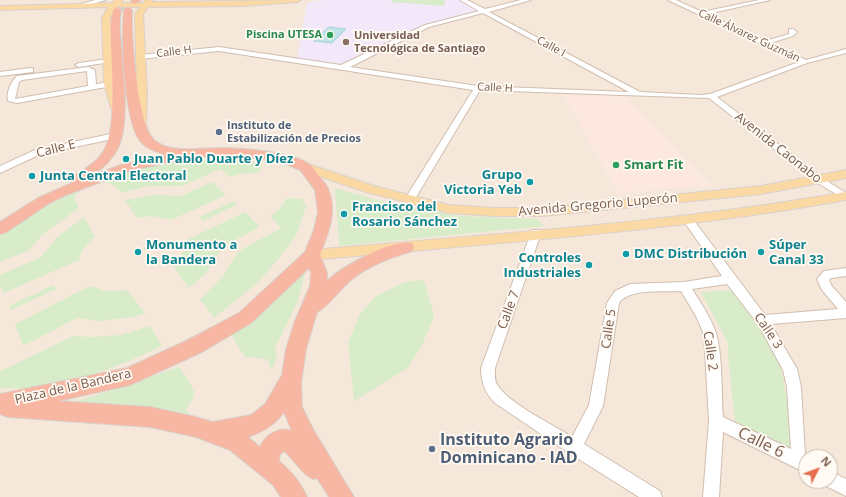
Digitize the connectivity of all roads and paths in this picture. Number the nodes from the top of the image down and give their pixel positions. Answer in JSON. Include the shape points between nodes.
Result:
{"nodes":[{"id":1,"x":103,"y":0,"type":"edge"},
{"id":2,"x":297,"y":0,"type":"edge"},
{"id":3,"x":463,"y":0,"type":"edge"},
{"id":4,"x":528,"y":0,"type":"edge"},
{"id":5,"x":671,"y":0,"type":"edge"},
{"id":6,"x":767,"y":0,"type":"edge"},
{"id":7,"x":141,"y":1,"type":"edge"},
{"id":8,"x":117,"y":5,"type":"edge"},
{"id":9,"x":75,"y":6,"type":"junction"},
{"id":10,"x":0,"y":8,"type":"edge"},
{"id":11,"x":482,"y":10,"type":"junction"},
{"id":12,"x":701,"y":14,"type":"junction"},
{"id":13,"x":106,"y":18,"type":"junction"},
{"id":14,"x":791,"y":30,"type":"dead end"},
{"id":15,"x":765,"y":43,"type":"junction"},
{"id":16,"x":846,"y":50,"type":"edge"},
{"id":17,"x":140,"y":57,"type":"junction"},
{"id":18,"x":108,"y":61,"type":"junction"},
{"id":19,"x":805,"y":62,"type":"junction"},
{"id":20,"x":341,"y":68,"type":"junction"},
{"id":21,"x":0,"y":74,"type":"edge"},
{"id":22,"x":109,"y":84,"type":"junction"},
{"id":23,"x":92,"y":87,"type":"junction"},
{"id":24,"x":478,"y":88,"type":"junction"},
{"id":25,"x":640,"y":94,"type":"junction"},
{"id":26,"x":711,"y":96,"type":"junction"},
{"id":27,"x":117,"y":111,"type":"junction"},
{"id":28,"x":140,"y":130,"type":"junction"},
{"id":29,"x":115,"y":136,"type":"junction"},
{"id":30,"x":192,"y":153,"type":"junction"},
{"id":31,"x":305,"y":168,"type":"junction"},
{"id":32,"x":0,"y":170,"type":"edge"},
{"id":33,"x":846,"y":174,"type":"edge"},
{"id":34,"x":819,"y":180,"type":"junction"},
{"id":35,"x":61,"y":192,"type":"junction"},
{"id":36,"x":845,"y":196,"type":"edge"},
{"id":37,"x":410,"y":199,"type":"junction"},
{"id":38,"x":648,"y":202,"type":"junction"},
{"id":39,"x":688,"y":220,"type":"junction"},
{"id":40,"x":664,"y":222,"type":"junction"},
{"id":41,"x":0,"y":229,"type":"edge"},
{"id":42,"x":536,"y":234,"type":"junction"},
{"id":43,"x":406,"y":246,"type":"junction"},
{"id":44,"x":312,"y":255,"type":"junction"},
{"id":45,"x":846,"y":272,"type":"edge"},
{"id":46,"x":730,"y":279,"type":"junction"},
{"id":47,"x":684,"y":286,"type":"junction"},
{"id":48,"x":846,"y":311,"type":"edge"},
{"id":49,"x":762,"y":320,"type":"junction"},
{"id":50,"x":304,"y":321,"type":"junction"},
{"id":51,"x":292,"y":374,"type":"junction"},
{"id":52,"x":0,"y":405,"type":"edge"},
{"id":53,"x":716,"y":421,"type":"junction"},
{"id":54,"x":206,"y":431,"type":"junction"},
{"id":55,"x":574,"y":448,"type":"junction"},
{"id":56,"x":801,"y":449,"type":"edge"},
{"id":57,"x":798,"y":461,"type":"edge"},
{"id":58,"x":268,"y":466,"type":"junction"},
{"id":59,"x":294,"y":497,"type":"edge"},
{"id":60,"x":342,"y":497,"type":"edge"},
{"id":61,"x":654,"y":497,"type":"edge"},
{"id":62,"x":711,"y":497,"type":"edge"}],
"edges":[{"from":1,"to":9,"type":"street"},
{"from":2,"to":7,"type":"main road","via":[[242,4]]},
{"from":3,"to":11,"type":"street","name":"Calle I"},
{"from":4,"to":11,"type":"street"},
{"from":5,"to":12,"type":"street","name":"Calle Álvarez Guzmán"},
{"from":6,"to":12,"type":"street"},
{"from":7,"to":8,"type":"main road"},
{"from":7,"to":17,"type":"main road"},
{"from":8,"to":9,"type":"main road"},
{"from":8,"to":13,"type":"main road"},
{"from":8,"to":27,"type":"highway"},
{"from":8,"to":28,"type":"highway","via":[[126,23]]},
{"from":9,"to":10,"type":"main road"},
{"from":9,"to":13,"type":"main road","via":[[97,11]]},
{"from":11,"to":20,"type":"street","via":[[427,26]]},
{"from":11,"to":25,"type":"street","name":"Calle I"},
{"from":12,"to":15,"type":"street","name":"Calle Álvarez Guzmán"},
{"from":13,"to":18,"type":"main road"},
{"from":14,"to":15,"type":"street","via":[[794,32],[791,35]]},
{"from":15,"to":19,"type":"street","name":"Calle Álvarez Guzmán"},
{"from":16,"to":19,"type":"street","name":"Calle H"},
{"from":17,"to":20,"type":"street","name":"Calle H","via":[[219,48]]},
{"from":17,"to":28,"type":"main road"},
{"from":18,"to":21,"type":"street"},
{"from":18,"to":22,"type":"main road"},
{"from":19,"to":26,"type":"street","name":"Calle H"},
{"from":20,"to":24,"type":"street","name":"Calle H"},
{"from":22,"to":23,"type":"street"},
{"from":22,"to":27,"type":"main road"},
{"from":23,"to":23,"type":"street","via":[[17,101],[12,101],[11,98],[16,81],[20,78],[88,69],[91,70]]},
{"from":24,"to":25,"type":"street","name":"Calle H"},
{"from":24,"to":37,"type":"street"},
{"from":25,"to":26,"type":"street","name":"Calle H"},
{"from":26,"to":34,"type":"street","name":"Avenida Caonabo"},
{"from":27,"to":29,"type":"highway"},
{"from":28,"to":30,"type":"highway","via":[[144,138],[157,149]]},
{"from":29,"to":32,"type":"street","name":"Calle E","via":[[38,152]]},
{"from":29,"to":35,"type":"highway","via":[[113,146],[104,159]]},
{"from":30,"to":31,"type":"highway","name":"Plaza de la Bandera","via":[[255,154],[284,159]]},
{"from":30,"to":35,"type":"highway","name":"Plaza de la Bandera","via":[[126,168]]},
{"from":31,"to":37,"type":"main road","name":"Avenida Gregorio Luperón"},
{"from":31,"to":44,"type":"highway","name":"Plaza de la Bandera","via":[[322,190],[325,212],[322,230]]},
{"from":33,"to":34,"type":"main road","name":"Avenida Gregorio Luperón"},
{"from":34,"to":36,"type":"street","name":"Avenida Caonabo"},
{"from":34,"to":38,"type":"main road","name":"Avenida Gregorio Luperón","via":[[761,190]]},
{"from":35,"to":41,"type":"highway","name":"Plaza de la Bandera"},
{"from":36,"to":39,"type":"main road","name":"Avenida Gregorio Luperón"},
{"from":37,"to":38,"type":"main road","name":"Avenida Gregorio Luperón","via":[[449,209],[496,212],[542,212]]},
{"from":38,"to":40,"type":"main road"},
{"from":39,"to":40,"type":"main road","name":"Avenida Gregorio Luperón"},
{"from":39,"to":46,"type":"street","name":"Calle 3"},
{"from":40,"to":42,"type":"main road","name":"Avenida Gregorio Luperón"},
{"from":42,"to":43,"type":"main road","name":"Avenida Gregorio Luperón"},
{"from":42,"to":55,"type":"street","name":"Calle 7","via":[[487,377],[489,387],[498,397]]},
{"from":43,"to":44,"type":"main road","name":"Avenida Gregorio Luperón"},
{"from":43,"to":50,"type":"highway","via":[[358,265],[327,291]]},
{"from":44,"to":50,"type":"highway","via":[[320,273],[319,286]]},
{"from":44,"to":52,"type":"highway","name":"Plaza de la Bandera","via":[[245,318],[195,346],[130,376]]},
{"from":45,"to":48,"type":"street","via":[[828,274],[823,280]]},
{"from":46,"to":47,"type":"street","name":"Calle 5"},
{"from":46,"to":49,"type":"street","name":"Calle 3"},
{"from":47,"to":53,"type":"street","name":"Calle 2","via":[[702,314],[709,332]]},
{"from":47,"to":55,"type":"street","name":"Calle 5","via":[[630,289],[615,298],[596,406]]},
{"from":48,"to":49,"type":"street"},
{"from":49,"to":56,"type":"street","name":"Calle 3","via":[[790,369]]},
{"from":50,"to":51,"type":"highway"},
{"from":51,"to":54,"type":"highway","via":[[268,417],[239,430]]},
{"from":51,"to":60,"type":"highway","via":[[292,407],[306,438]]},
{"from":52,"to":54,"type":"highway","via":[[46,411],[150,417]]},
{"from":53,"to":57,"type":"street","name":"Calle 6"},
{"from":53,"to":62,"type":"street","name":"Calle 2"},
{"from":54,"to":58,"type":"highway","via":[[237,442]]},
{"from":55,"to":61,"type":"street"},
{"from":58,"to":59,"type":"highway","via":[[281,477]]},
{"from":58,"to":60,"type":"highway","via":[[270,448],[281,440],[288,440],[302,452],[328,489]]}]}
